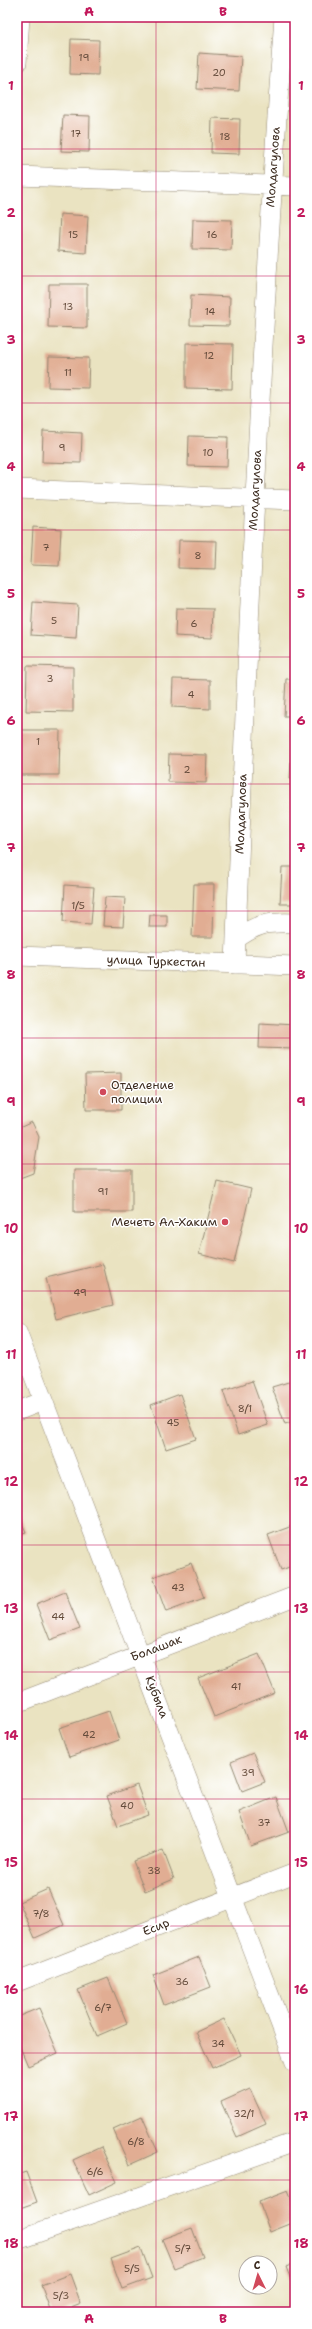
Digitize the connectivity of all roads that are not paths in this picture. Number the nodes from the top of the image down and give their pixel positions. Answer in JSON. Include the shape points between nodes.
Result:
{"nodes":[{"id":1,"x":20,"y":17,"type":"edge"},
{"id":2,"x":284,"y":17,"type":"edge"},
{"id":3,"x":17,"y":63,"type":"edge"},
{"id":4,"x":17,"y":176,"type":"edge"},
{"id":5,"x":272,"y":185,"type":"junction"},
{"id":6,"x":295,"y":186,"type":"edge"},
{"id":7,"x":17,"y":489,"type":"edge"},
{"id":8,"x":254,"y":499,"type":"junction"},
{"id":9,"x":295,"y":500,"type":"edge"},
{"id":10,"x":295,"y":922,"type":"edge"},
{"id":11,"x":236,"y":939,"type":"junction"},
{"id":12,"x":17,"y":956,"type":"edge"},
{"id":13,"x":235,"y":964,"type":"junction"},
{"id":14,"x":295,"y":966,"type":"edge"},
{"id":15,"x":17,"y":1332,"type":"edge"},
{"id":16,"x":43,"y":1401,"type":"junction"},
{"id":17,"x":17,"y":1411,"type":"edge"},
{"id":18,"x":295,"y":1596,"type":"edge"},
{"id":19,"x":140,"y":1654,"type":"junction"},
{"id":20,"x":17,"y":1703,"type":"edge"},
{"id":21,"x":295,"y":1873,"type":"edge"},
{"id":22,"x":232,"y":1896,"type":"junction"},
{"id":23,"x":17,"y":1982,"type":"edge"},
{"id":24,"x":295,"y":2062,"type":"edge"},
{"id":25,"x":295,"y":2142,"type":"edge"},
{"id":26,"x":17,"y":2240,"type":"edge"}],
"edges":[{"from":1,"to":3,"type":"street"},
{"from":2,"to":5,"type":"street","name":"Молдагулова"},
{"from":4,"to":5,"type":"street"},
{"from":5,"to":6,"type":"street"},
{"from":5,"to":8,"type":"street","name":"Молдагулова"},
{"from":7,"to":8,"type":"street"},
{"from":8,"to":9,"type":"street"},
{"from":8,"to":11,"type":"street","name":"Молдагулова"},
{"from":10,"to":11,"type":"street","via":[[270,922],[256,926]]},
{"from":11,"to":13,"type":"street","name":"Молдагулова"},
{"from":12,"to":13,"type":"street","name":"улица Туркестан"},
{"from":13,"to":14,"type":"street","name":"улица Туркестан"},
{"from":15,"to":16,"type":"street","name":"Кубыла"},
{"from":16,"to":17,"type":"street"},
{"from":16,"to":19,"type":"street","name":"Кубыла"},
{"from":18,"to":19,"type":"street","name":"Болашак"},
{"from":19,"to":20,"type":"street","name":"Болашак"},
{"from":19,"to":22,"type":"street","name":"Кубыла"},
{"from":21,"to":22,"type":"street","name":"Есир"},
{"from":22,"to":23,"type":"street","name":"Есир"},
{"from":22,"to":24,"type":"street","name":"Кубыла"},
{"from":25,"to":26,"type":"street"}]}
